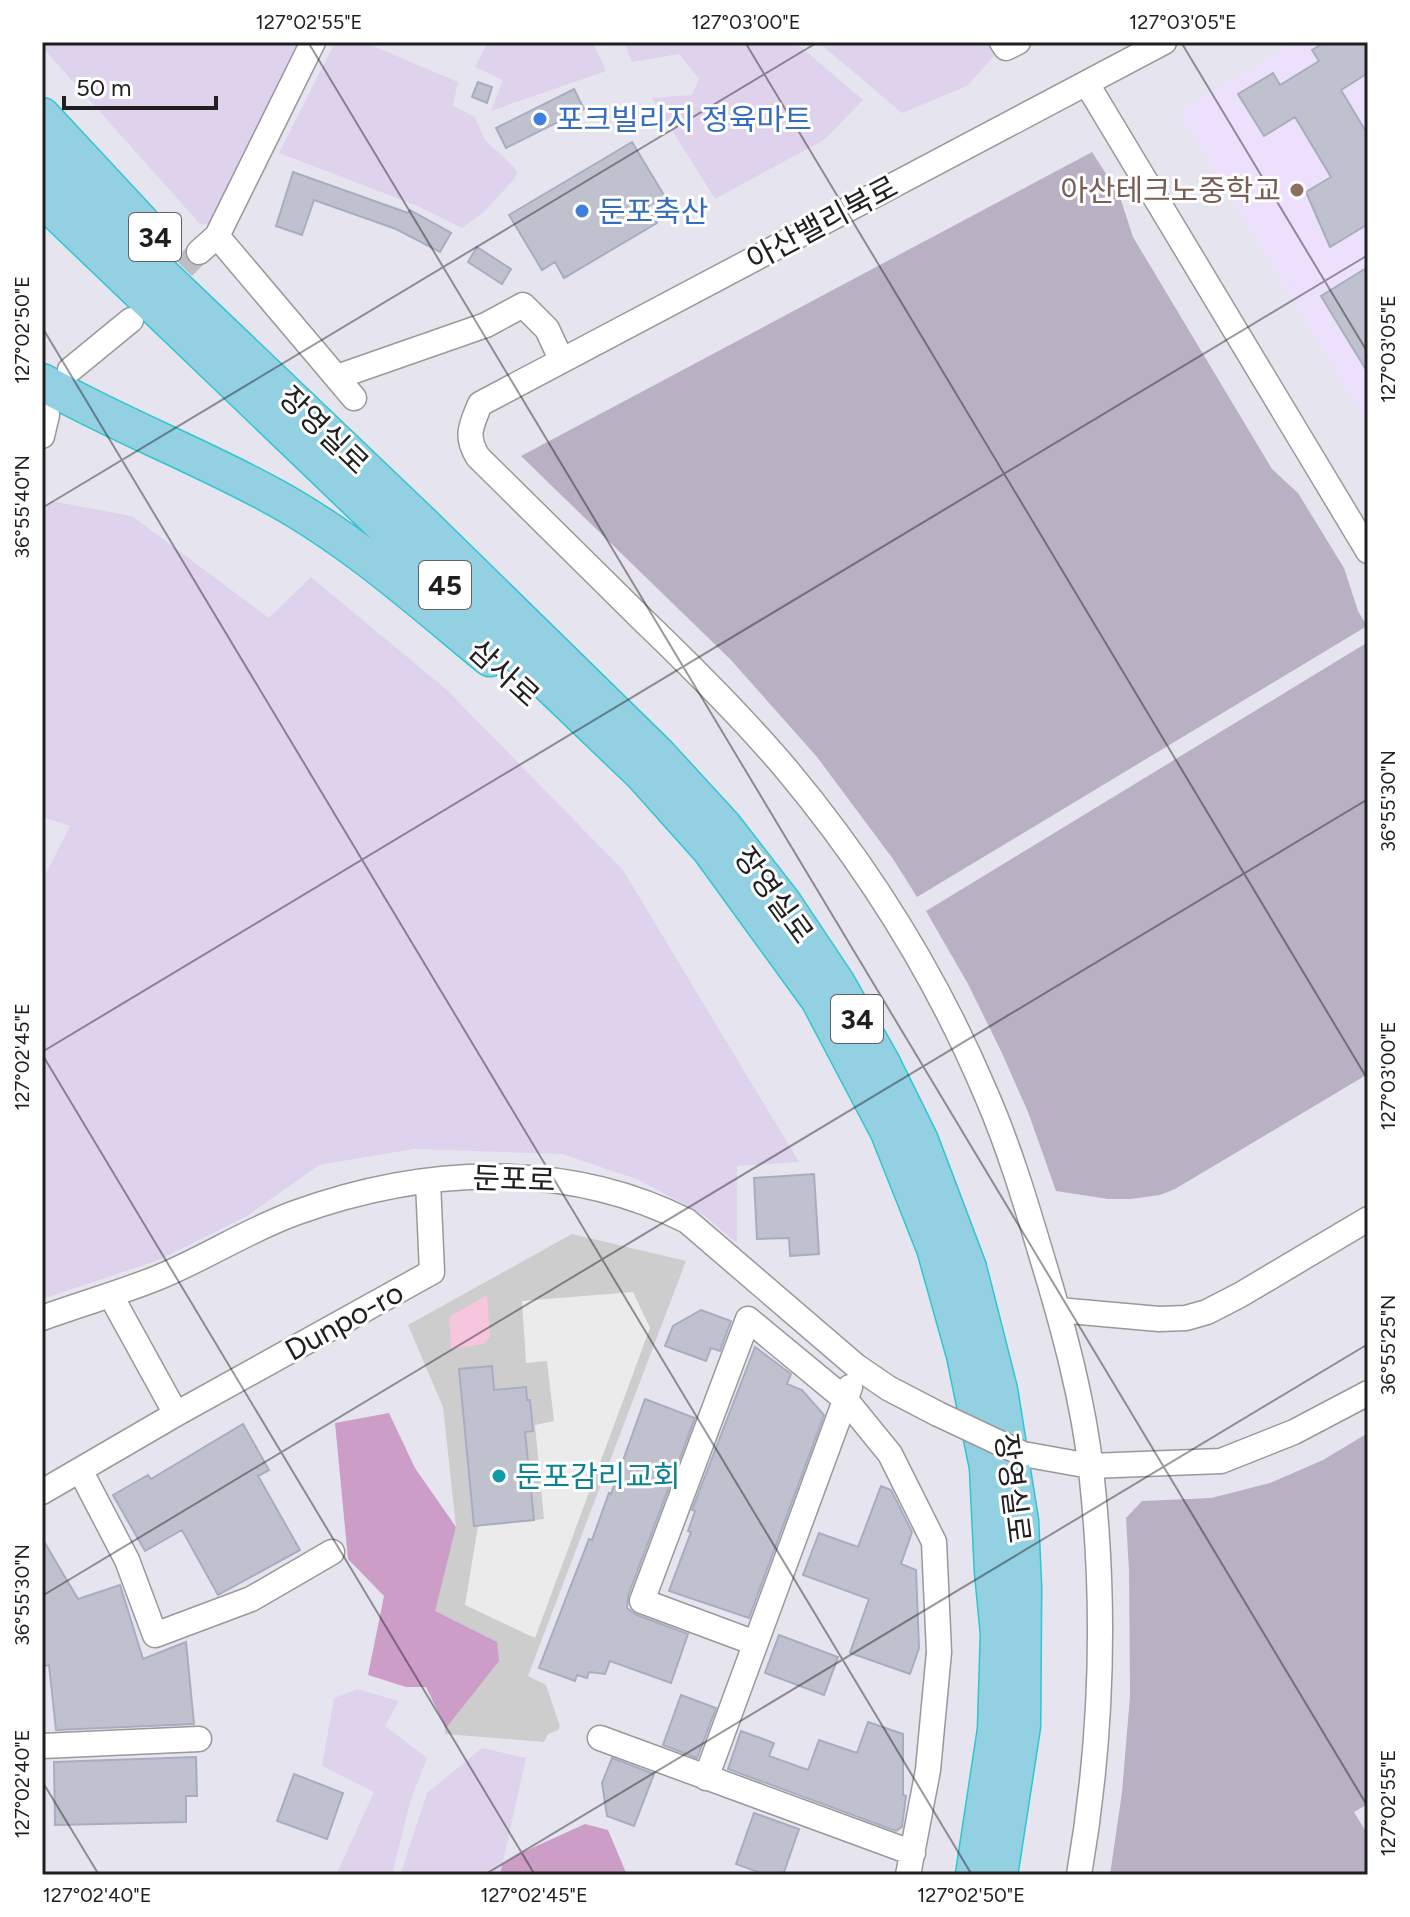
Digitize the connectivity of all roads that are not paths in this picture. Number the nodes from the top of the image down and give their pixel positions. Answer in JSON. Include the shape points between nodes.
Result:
{"nodes":[{"id":1,"x":313,"y":42,"type":"edge"},
{"id":2,"x":1002,"y":42,"type":"edge"},
{"id":3,"x":1018,"y":42,"type":"edge"},
{"id":4,"x":1164,"y":42,"type":"edge"},
{"id":5,"x":1087,"y":84,"type":"junction"},
{"id":6,"x":42,"y":116,"type":"edge"},
{"id":7,"x":42,"y":161,"type":"edge"},
{"id":8,"x":42,"y":198,"type":"edge"},
{"id":9,"x":217,"y":236,"type":"junction"},
{"id":10,"x":199,"y":252,"type":"tunnel mouth"},
{"id":11,"x":131,"y":320,"type":"dead end"},
{"id":12,"x":561,"y":359,"type":"junction"},
{"id":13,"x":258,"y":368,"type":"junction"},
{"id":14,"x":337,"y":377,"type":"junction"},
{"id":15,"x":354,"y":398,"type":"dead end"},
{"id":16,"x":50,"y":401,"type":"edge"},
{"id":17,"x":1368,"y":551,"type":"edge"},
{"id":18,"x":819,"y":999,"type":"junction"},
{"id":19,"x":428,"y":1182,"type":"junction"},
{"id":20,"x":1368,"y":1219,"type":"edge"},
{"id":21,"x":116,"y":1305,"type":"dead end"},
{"id":22,"x":1058,"y":1310,"type":"junction"},
{"id":23,"x":42,"y":1318,"type":"edge"},
{"id":24,"x":856,"y":1366,"type":"junction"},
{"id":25,"x":1368,"y":1393,"type":"edge"},
{"id":26,"x":846,"y":1400,"type":"junction"},
{"id":27,"x":176,"y":1414,"type":"junction"},
{"id":28,"x":1090,"y":1466,"type":"junction"},
{"id":29,"x":80,"y":1470,"type":"junction"},
{"id":30,"x":42,"y":1492,"type":"edge"},
{"id":31,"x":332,"y":1552,"type":"dead end"},
{"id":32,"x":999,"y":1634,"type":"junction"},
{"id":33,"x":755,"y":1643,"type":"junction"},
{"id":34,"x":1022,"y":1726,"type":"junction"},
{"id":35,"x":600,"y":1738,"type":"dead end"},
{"id":36,"x":199,"y":1739,"type":"dead end"},
{"id":37,"x":42,"y":1746,"type":"edge"},
{"id":38,"x":706,"y":1778,"type":"junction"},
{"id":39,"x":910,"y":1864,"type":"edge"},
{"id":40,"x":949,"y":1875,"type":"edge"},
{"id":41,"x":974,"y":1875,"type":"edge"},
{"id":42,"x":999,"y":1875,"type":"edge"},
{"id":43,"x":1014,"y":1875,"type":"edge"},
{"id":44,"x":1079,"y":1875,"type":"edge"}],
"edges":[{"from":1,"to":9,"type":"street"},
{"from":2,"to":3,"type":"street","via":[[1006,48]]},
{"from":4,"to":5,"type":"street","name":"아산밸리북로"},
{"from":5,"to":12,"type":"street","name":"아산밸리북로"},
{"from":5,"to":17,"type":"street"},
{"from":6,"to":13,"type":"highway","number":"34","via":[[170,252]]},
{"from":7,"to":13,"type":"highway","name":"장영실로"},
{"from":8,"to":18,"type":"highway","name":"장영실로","number":"45","via":[[643,774],[710,849]]},
{"from":9,"to":10,"type":"street"},
{"from":9,"to":14,"type":"street"},
{"from":11,"to":16,"type":"street"},
{"from":12,"to":14,"type":"street","via":[[547,329],[523,305],[486,325]]},
{"from":12,"to":22,"type":"street","name":"아산밸리북로","via":[[480,404],[469,443],[712,687],[787,770],[884,900],[988,1098]]},
{"from":13,"to":34,"type":"highway","name":"장영실로","number":"34","via":[[705,806],[783,903],[881,1062],[920,1141],[989,1340],[1020,1521]]},
{"from":14,"to":15,"type":"street"},
{"from":16,"to":18,"type":"highway","name":"삼사로","number":"34","via":[[86,407],[168,444],[278,499],[372,561],[508,672],[620,783]]},
{"from":18,"to":32,"type":"highway","name":"장영실로","number":"34","via":[[889,1132],[935,1248],[988,1467]]},
{"from":19,"to":23,"type":"street","name":"둔포로","via":[[294,1213],[158,1278]]},
{"from":19,"to":24,"type":"street","name":"둔포로","via":[[508,1175],[579,1183],[659,1207],[687,1221]]},
{"from":19,"to":27,"type":"street","name":"Dunpo-ro","via":[[432,1272]]},
{"from":20,"to":22,"type":"street","via":[[1207,1312],[1159,1319]]},
{"from":21,"to":27,"type":"street"},
{"from":22,"to":28,"type":"street"},
{"from":24,"to":26,"type":"street"},
{"from":24,"to":28,"type":"street","name":"둔포로","bridge":true,"via":[[888,1388],[1023,1454]]},
{"from":25,"to":28,"type":"street","name":"둔포로","via":[[1294,1432],[1221,1461]]},
{"from":26,"to":33,"type":"street"},
{"from":26,"to":33,"type":"street","via":[[748,1319],[642,1601]]},
{"from":26,"to":39,"type":"street","via":[[890,1454],[934,1542],[939,1652],[928,1770]]},
{"from":27,"to":29,"type":"street","name":"Dunpo-ro"},
{"from":28,"to":44,"type":"street","via":[[1100,1680]]},
{"from":29,"to":30,"type":"street","name":"Dunpo-ro"},
{"from":29,"to":31,"type":"street","via":[[127,1560],[155,1635],[251,1599]]},
{"from":32,"to":40,"type":"highway"},
{"from":32,"to":41,"type":"highway","name":"장영실로","number":"34","via":[[996,1730]]},
{"from":33,"to":38,"type":"street"},
{"from":34,"to":42,"type":"highway","name":"장영실로","number":"34"},
{"from":34,"to":43,"type":"highway","via":[[1021,1832]]},
{"from":35,"to":38,"type":"street"},
{"from":36,"to":37,"type":"street"},
{"from":38,"to":39,"type":"street"}]}
